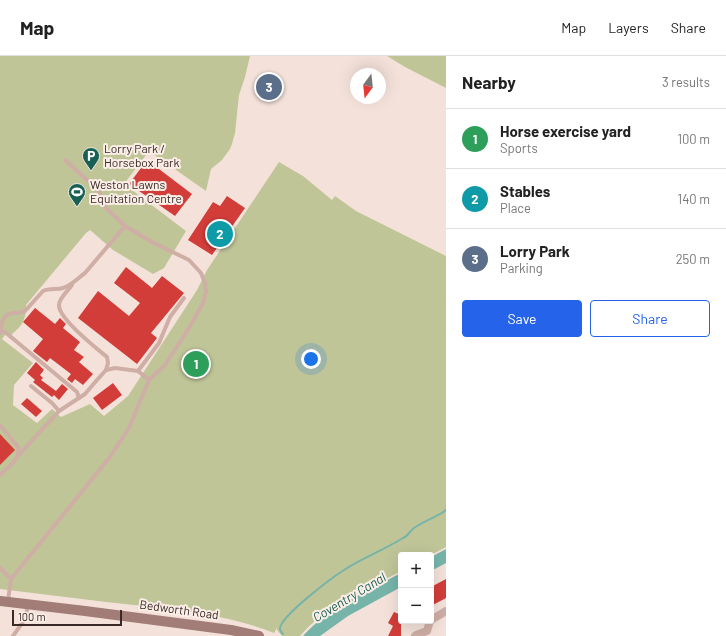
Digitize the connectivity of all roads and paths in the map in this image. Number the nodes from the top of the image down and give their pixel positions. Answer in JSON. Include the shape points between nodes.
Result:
{"nodes":[{"id":1,"x":65,"y":160,"type":"dead end"},
{"id":2,"x":125,"y":226,"type":"junction"},
{"id":3,"x":73,"y":283,"type":"junction"},
{"id":4,"x":184,"y":298,"type":"dead end"},
{"id":5,"x":1,"y":332,"type":"edge"},
{"id":6,"x":106,"y":370,"type":"junction"},
{"id":7,"x":138,"y":371,"type":"junction"},
{"id":8,"x":149,"y":380,"type":"junction"},
{"id":9,"x":31,"y":386,"type":"dead end"},
{"id":10,"x":79,"y":398,"type":"junction"},
{"id":11,"x":59,"y":411,"type":"junction"},
{"id":12,"x":0,"y":425,"type":"edge"},
{"id":13,"x":18,"y":456,"type":"junction"},
{"id":14,"x":0,"y":475,"type":"edge"},
{"id":15,"x":0,"y":568,"type":"edge"},
{"id":16,"x":11,"y":579,"type":"junction"},
{"id":17,"x":4,"y":602,"type":"edge"},
{"id":18,"x":28,"y":604,"type":"junction"},
{"id":19,"x":446,"y":611,"type":"edge"},
{"id":20,"x":434,"y":618,"type":"edge"},
{"id":21,"x":428,"y":633,"type":"edge"},
{"id":22,"x":13,"y":636,"type":"edge"},
{"id":23,"x":259,"y":636,"type":"edge"},
{"id":24,"x":416,"y":636,"type":"edge"}],
"edges":[{"from":1,"to":2,"type":"lane","via":[[98,190],[106,208]]},
{"from":2,"to":3,"type":"lane","via":[[85,273]]},
{"from":2,"to":8,"type":"lane","via":[[189,260],[201,273],[205,283],[203,303],[189,328],[165,365]]},
{"from":3,"to":5,"type":"lane","via":[[63,288],[43,291],[25,311],[11,313],[3,318]]},
{"from":3,"to":6,"type":"lane","via":[[58,304],[59,310],[64,319],[106,357]]},
{"from":4,"to":7,"type":"lane","via":[[170,317],[159,343]]},
{"from":5,"to":10,"type":"lane","via":[[5,332],[77,392]]},
{"from":6,"to":7,"type":"lane","via":[[115,368]]},
{"from":6,"to":10,"type":"lane"},
{"from":7,"to":8,"type":"lane"},
{"from":8,"to":16,"type":"lane","via":[[128,428],[110,457]]},
{"from":9,"to":11,"type":"lane"},
{"from":10,"to":11,"type":"lane"},
{"from":11,"to":13,"type":"lane"},
{"from":12,"to":13,"type":"lane","via":[[20,450]]},
{"from":13,"to":14,"type":"lane"},
{"from":15,"to":16,"type":"lane"},
{"from":16,"to":17,"type":"lane"},
{"from":17,"to":18,"type":"main road","name":"Bedworth Road"},
{"from":18,"to":22,"type":"lane","via":[[24,619]]},
{"from":18,"to":23,"type":"main road","name":"Bedworth Road","via":[[231,630]]},
{"from":19,"to":20,"type":"street"},
{"from":21,"to":24,"type":"street"}]}
